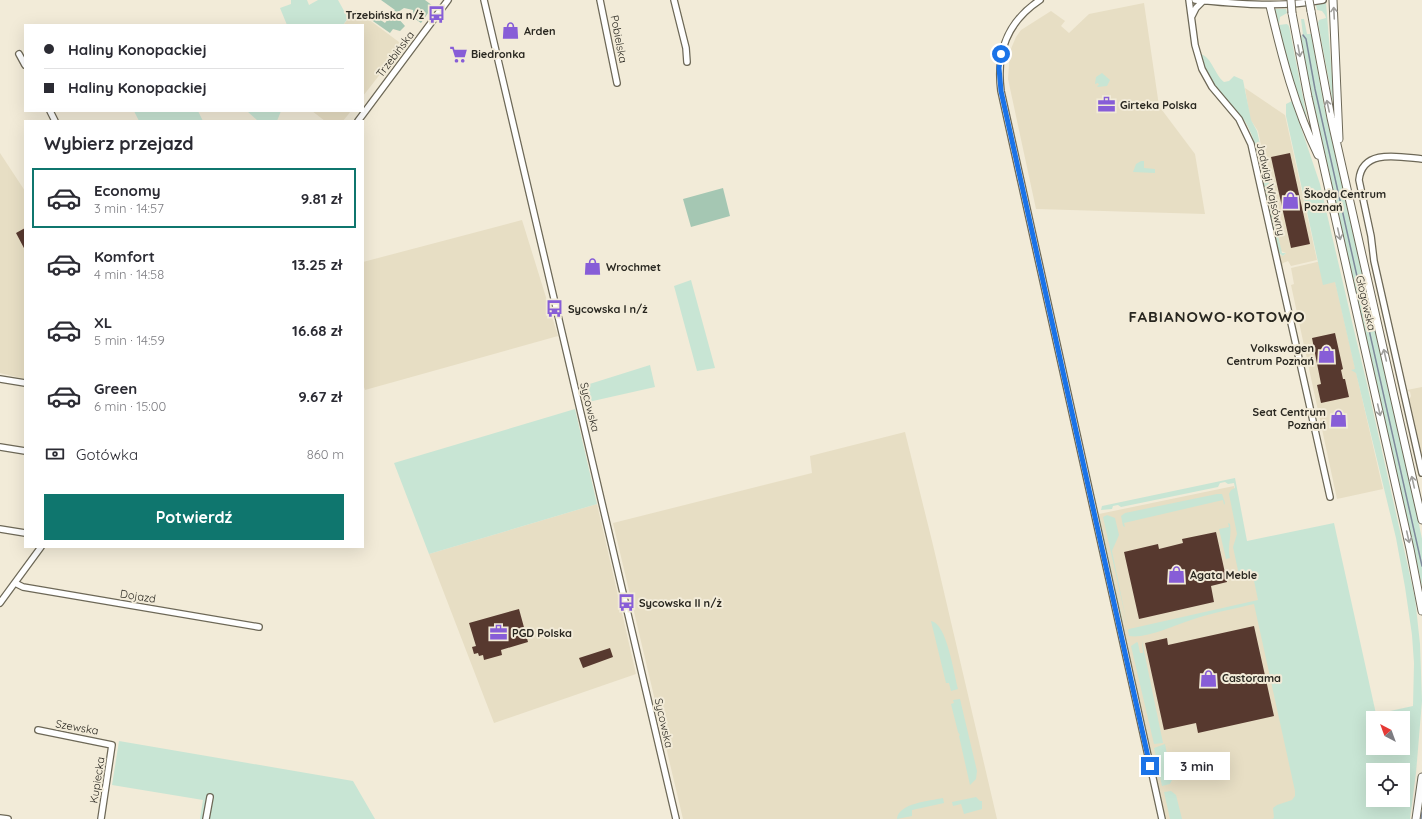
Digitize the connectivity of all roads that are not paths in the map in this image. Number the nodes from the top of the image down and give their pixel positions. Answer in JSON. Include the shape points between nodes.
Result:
{"nodes":[{"id":1,"x":448,"y":0,"type":"edge"},
{"id":2,"x":484,"y":0,"type":"edge"},
{"id":3,"x":600,"y":0,"type":"edge"},
{"id":4,"x":674,"y":0,"type":"edge"},
{"id":5,"x":1040,"y":0,"type":"edge"},
{"id":6,"x":1189,"y":0,"type":"edge"},
{"id":7,"x":1195,"y":0,"type":"edge"},
{"id":8,"x":1291,"y":0,"type":"edge"},
{"id":9,"x":1309,"y":0,"type":"edge"},
{"id":10,"x":1323,"y":0,"type":"edge"},
{"id":11,"x":1333,"y":0,"type":"edge"},
{"id":12,"x":1203,"y":1,"type":"edge"},
{"id":13,"x":1270,"y":3,"type":"edge"},
{"id":14,"x":1192,"y":16,"type":"junction"},
{"id":15,"x":19,"y":54,"type":"dead end"},
{"id":16,"x":687,"y":62,"type":"dead end"},
{"id":17,"x":24,"y":63,"type":"edge"},
{"id":18,"x":617,"y":82,"type":"dead end"},
{"id":19,"x":359,"y":120,"type":"edge"},
{"id":20,"x":1340,"y":157,"type":"junction"},
{"id":21,"x":1422,"y":159,"type":"edge"},
{"id":22,"x":1324,"y":168,"type":"junction"},
{"id":23,"x":0,"y":379,"type":"edge"},
{"id":24,"x":24,"y":383,"type":"edge"},
{"id":25,"x":0,"y":447,"type":"edge"},
{"id":26,"x":24,"y":451,"type":"edge"},
{"id":27,"x":1422,"y":473,"type":"edge"},
{"id":28,"x":1330,"y":497,"type":"dead end"},
{"id":29,"x":1422,"y":520,"type":"edge"},
{"id":30,"x":0,"y":529,"type":"edge"},
{"id":31,"x":24,"y":533,"type":"edge"},
{"id":32,"x":40,"y":548,"type":"edge"},
{"id":33,"x":15,"y":583,"type":"junction"},
{"id":34,"x":0,"y":603,"type":"edge"},
{"id":35,"x":1422,"y":611,"type":"edge"},
{"id":36,"x":259,"y":626,"type":"dead end"},
{"id":37,"x":38,"y":730,"type":"dead end"},
{"id":38,"x":112,"y":745,"type":"joint"},
{"id":39,"x":1422,"y":777,"type":"edge"},
{"id":40,"x":210,"y":797,"type":"dead end"},
{"id":41,"x":0,"y":818,"type":"edge"},
{"id":42,"x":8,"y":819,"type":"edge"},
{"id":43,"x":101,"y":819,"type":"edge"},
{"id":44,"x":206,"y":819,"type":"edge"},
{"id":45,"x":676,"y":819,"type":"edge"},
{"id":46,"x":1162,"y":819,"type":"edge"},
{"id":47,"x":1416,"y":819,"type":"edge"}],
"edges":[{"from":1,"to":19,"type":"street","name":"Trzebińska"},
{"from":2,"to":45,"type":"street","name":"Sycowska"},
{"from":3,"to":18,"type":"street","name":"Pobielska"},
{"from":4,"to":16,"type":"street"},
{"from":5,"to":46,"type":"street","via":[[1016,21],[1004,44],[1000,63],[1001,91]]},
{"from":6,"to":14,"type":"street","name":"Jadwigi Wajsówny"},
{"from":7,"to":12,"type":"street"},
{"from":8,"to":22,"type":"main road","name":"Głogowska","one_way":true,"bridge":true,"via":[[1304,77]]},
{"from":20,"to":9,"type":"main road","name":"Głogowska","one_way":true,"bridge":true},
{"from":10,"to":13,"type":"street","via":[[1292,5]]},
{"from":20,"to":11,"type":"main road","one_way":true},
{"from":12,"to":13,"type":"street"},
{"from":12,"to":14,"type":"street"},
{"from":13,"to":22,"type":"main road","via":[[1291,88],[1306,130]]},
{"from":14,"to":28,"type":"street","name":"Jadwigi Wajsówny","via":[[1195,45],[1202,69],[1212,87],[1239,119],[1251,144]]},
{"from":15,"to":17,"type":"street"},
{"from":29,"to":20,"type":"main road","name":"Głogowska","one_way":true},
{"from":21,"to":27,"type":"street","via":[[1377,157],[1366,163],[1360,172],[1374,261]]},
{"from":22,"to":35,"type":"main road","name":"Głogowska","one_way":true},
{"from":23,"to":24,"type":"street"},
{"from":25,"to":26,"type":"street"},
{"from":30,"to":31,"type":"street"},
{"from":32,"to":33,"type":"street"},
{"from":33,"to":34,"type":"street"},
{"from":33,"to":36,"type":"street","name":"Dojazd"},
{"from":37,"to":38,"type":"street","name":"Szewska"},
{"from":38,"to":43,"type":"street","name":"Kupiecka"},
{"from":39,"to":47,"type":"main road"},
{"from":40,"to":44,"type":"street"},
{"from":41,"to":42,"type":"street"}]}
